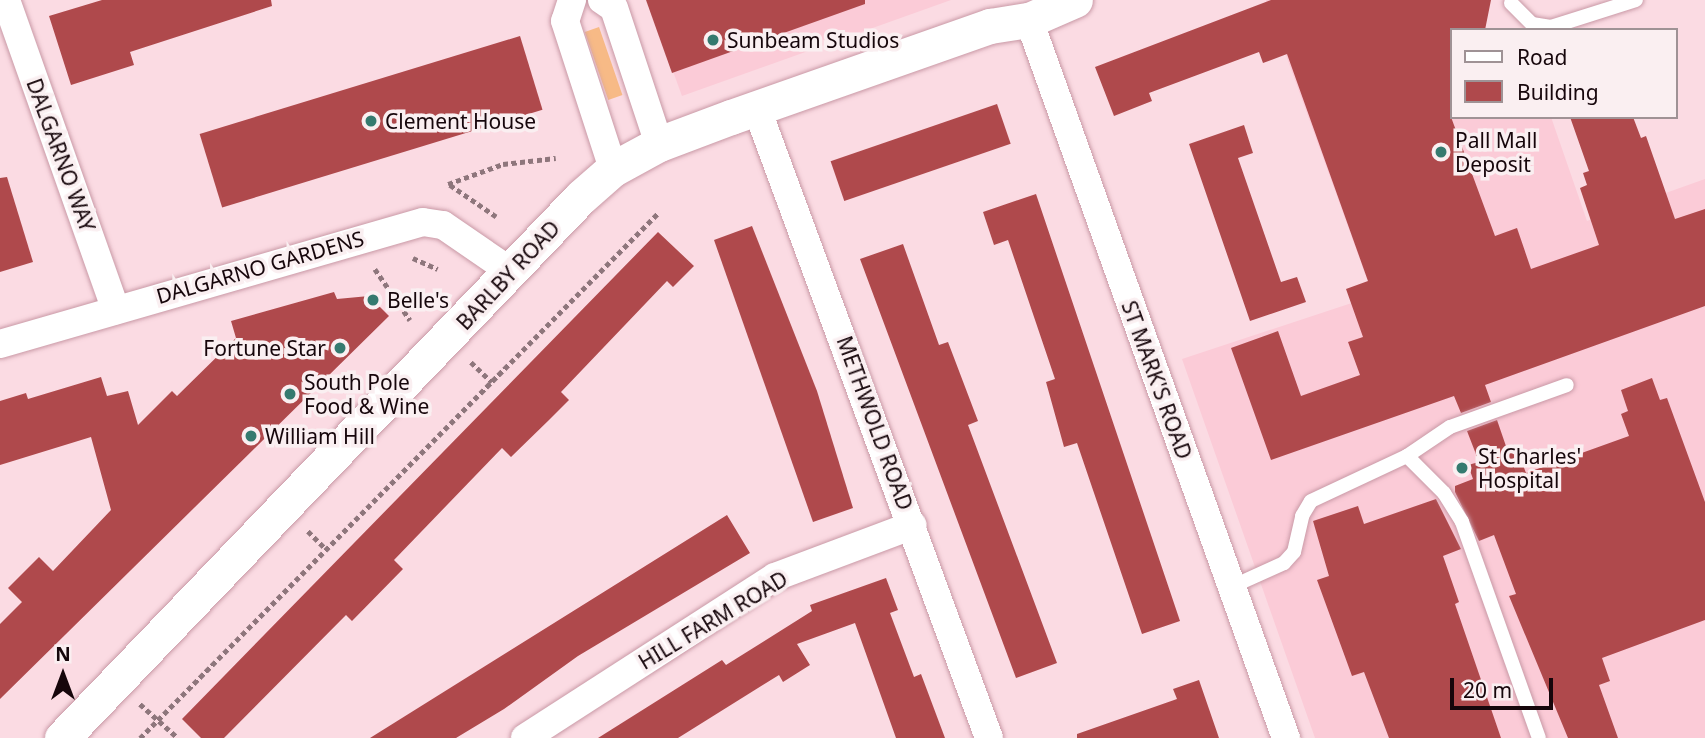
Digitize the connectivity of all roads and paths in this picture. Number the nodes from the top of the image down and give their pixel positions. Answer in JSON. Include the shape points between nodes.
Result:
{"nodes":[{"id":1,"x":572,"y":0,"type":"edge"},
{"id":2,"x":602,"y":0,"type":"edge"},
{"id":3,"x":1075,"y":0,"type":"edge"},
{"id":4,"x":1636,"y":0,"type":"edge"},
{"id":5,"x":1511,"y":3,"type":"dead end"},
{"id":6,"x":6,"y":17,"type":"edge"},
{"id":7,"x":1029,"y":20,"type":"junction"},
{"id":8,"x":757,"y":109,"type":"junction"},
{"id":9,"x":659,"y":144,"type":"junction"},
{"id":10,"x":556,"y":158,"type":"dead end"},
{"id":11,"x":613,"y":169,"type":"junction"},
{"id":12,"x":659,"y":212,"type":"dead end"},
{"id":13,"x":496,"y":217,"type":"dead end"},
{"id":14,"x":399,"y":262,"type":"dead end"},
{"id":15,"x":387,"y":265,"type":"dead end"},
{"id":16,"x":438,"y":269,"type":"dead end"},
{"id":17,"x":510,"y":271,"type":"junction"},
{"id":18,"x":116,"y":310,"type":"junction"},
{"id":19,"x":410,"y":320,"type":"dead end"},
{"id":20,"x":0,"y":344,"type":"edge"},
{"id":21,"x":475,"y":365,"type":"dead end"},
{"id":22,"x":492,"y":382,"type":"junction"},
{"id":23,"x":1567,"y":385,"type":"dead end"},
{"id":24,"x":1407,"y":456,"type":"junction"},
{"id":25,"x":913,"y":525,"type":"junction"},
{"id":26,"x":313,"y":535,"type":"dead end"},
{"id":27,"x":324,"y":547,"type":"junction"},
{"id":28,"x":1231,"y":587,"type":"junction"},
{"id":29,"x":139,"y":704,"type":"dead end"},
{"id":30,"x":157,"y":719,"type":"junction"},
{"id":31,"x":62,"y":738,"type":"edge"},
{"id":32,"x":139,"y":738,"type":"edge"},
{"id":33,"x":178,"y":738,"type":"edge"},
{"id":34,"x":525,"y":738,"type":"edge"},
{"id":35,"x":989,"y":738,"type":"edge"},
{"id":36,"x":1286,"y":738,"type":"edge"},
{"id":37,"x":1539,"y":738,"type":"edge"}],
"edges":[{"from":1,"to":11,"type":"street","via":[[565,21]]},
{"from":2,"to":9,"type":"street","via":[[614,8]]},
{"from":3,"to":7,"type":"street","name":"BARLBY ROAD"},
{"from":4,"to":5,"type":"lane","via":[[1551,27],[1532,24]]},
{"from":6,"to":18,"type":"street","name":"DALGARNO WAY"},
{"from":7,"to":8,"type":"street","name":"BARLBY ROAD","via":[[990,26]]},
{"from":7,"to":28,"type":"street","name":"ST MARK'S ROAD"},
{"from":8,"to":9,"type":"street","name":"BARLBY ROAD"},
{"from":8,"to":25,"type":"street","name":"METHWOLD ROAD"},
{"from":9,"to":11,"type":"street","name":"BARLBY ROAD"},
{"from":10,"to":13,"type":"path","via":[[503,164],[448,184]]},
{"from":11,"to":17,"type":"street","name":"BARLBY ROAD"},
{"from":12,"to":22,"type":"path"},
{"from":14,"to":16,"type":"path","via":[[412,258]]},
{"from":15,"to":19,"type":"path","via":[[374,269]]},
{"from":17,"to":18,"type":"street","name":"DALGARNO GARDENS","via":[[443,225],[423,222]]},
{"from":17,"to":31,"type":"street","name":"BARLBY ROAD"},
{"from":18,"to":20,"type":"street","name":"DALGARNO GARDENS"},
{"from":21,"to":22,"type":"path"},
{"from":22,"to":27,"type":"path"},
{"from":23,"to":24,"type":"lane","via":[[1450,427]]},
{"from":24,"to":28,"type":"lane","via":[[1311,501],[1302,516],[1294,552],[1284,563]]},
{"from":24,"to":37,"type":"lane","via":[[1444,494],[1462,522]]},
{"from":25,"to":34,"type":"street","name":"HILL FARM ROAD","via":[[775,577]]},
{"from":25,"to":35,"type":"street","name":"METHWOLD ROAD"},
{"from":26,"to":27,"type":"path"},
{"from":27,"to":30,"type":"path"},
{"from":28,"to":36,"type":"street","name":"ST MARK'S ROAD"},
{"from":29,"to":30,"type":"path"},
{"from":30,"to":32,"type":"path"},
{"from":30,"to":33,"type":"path"}]}
